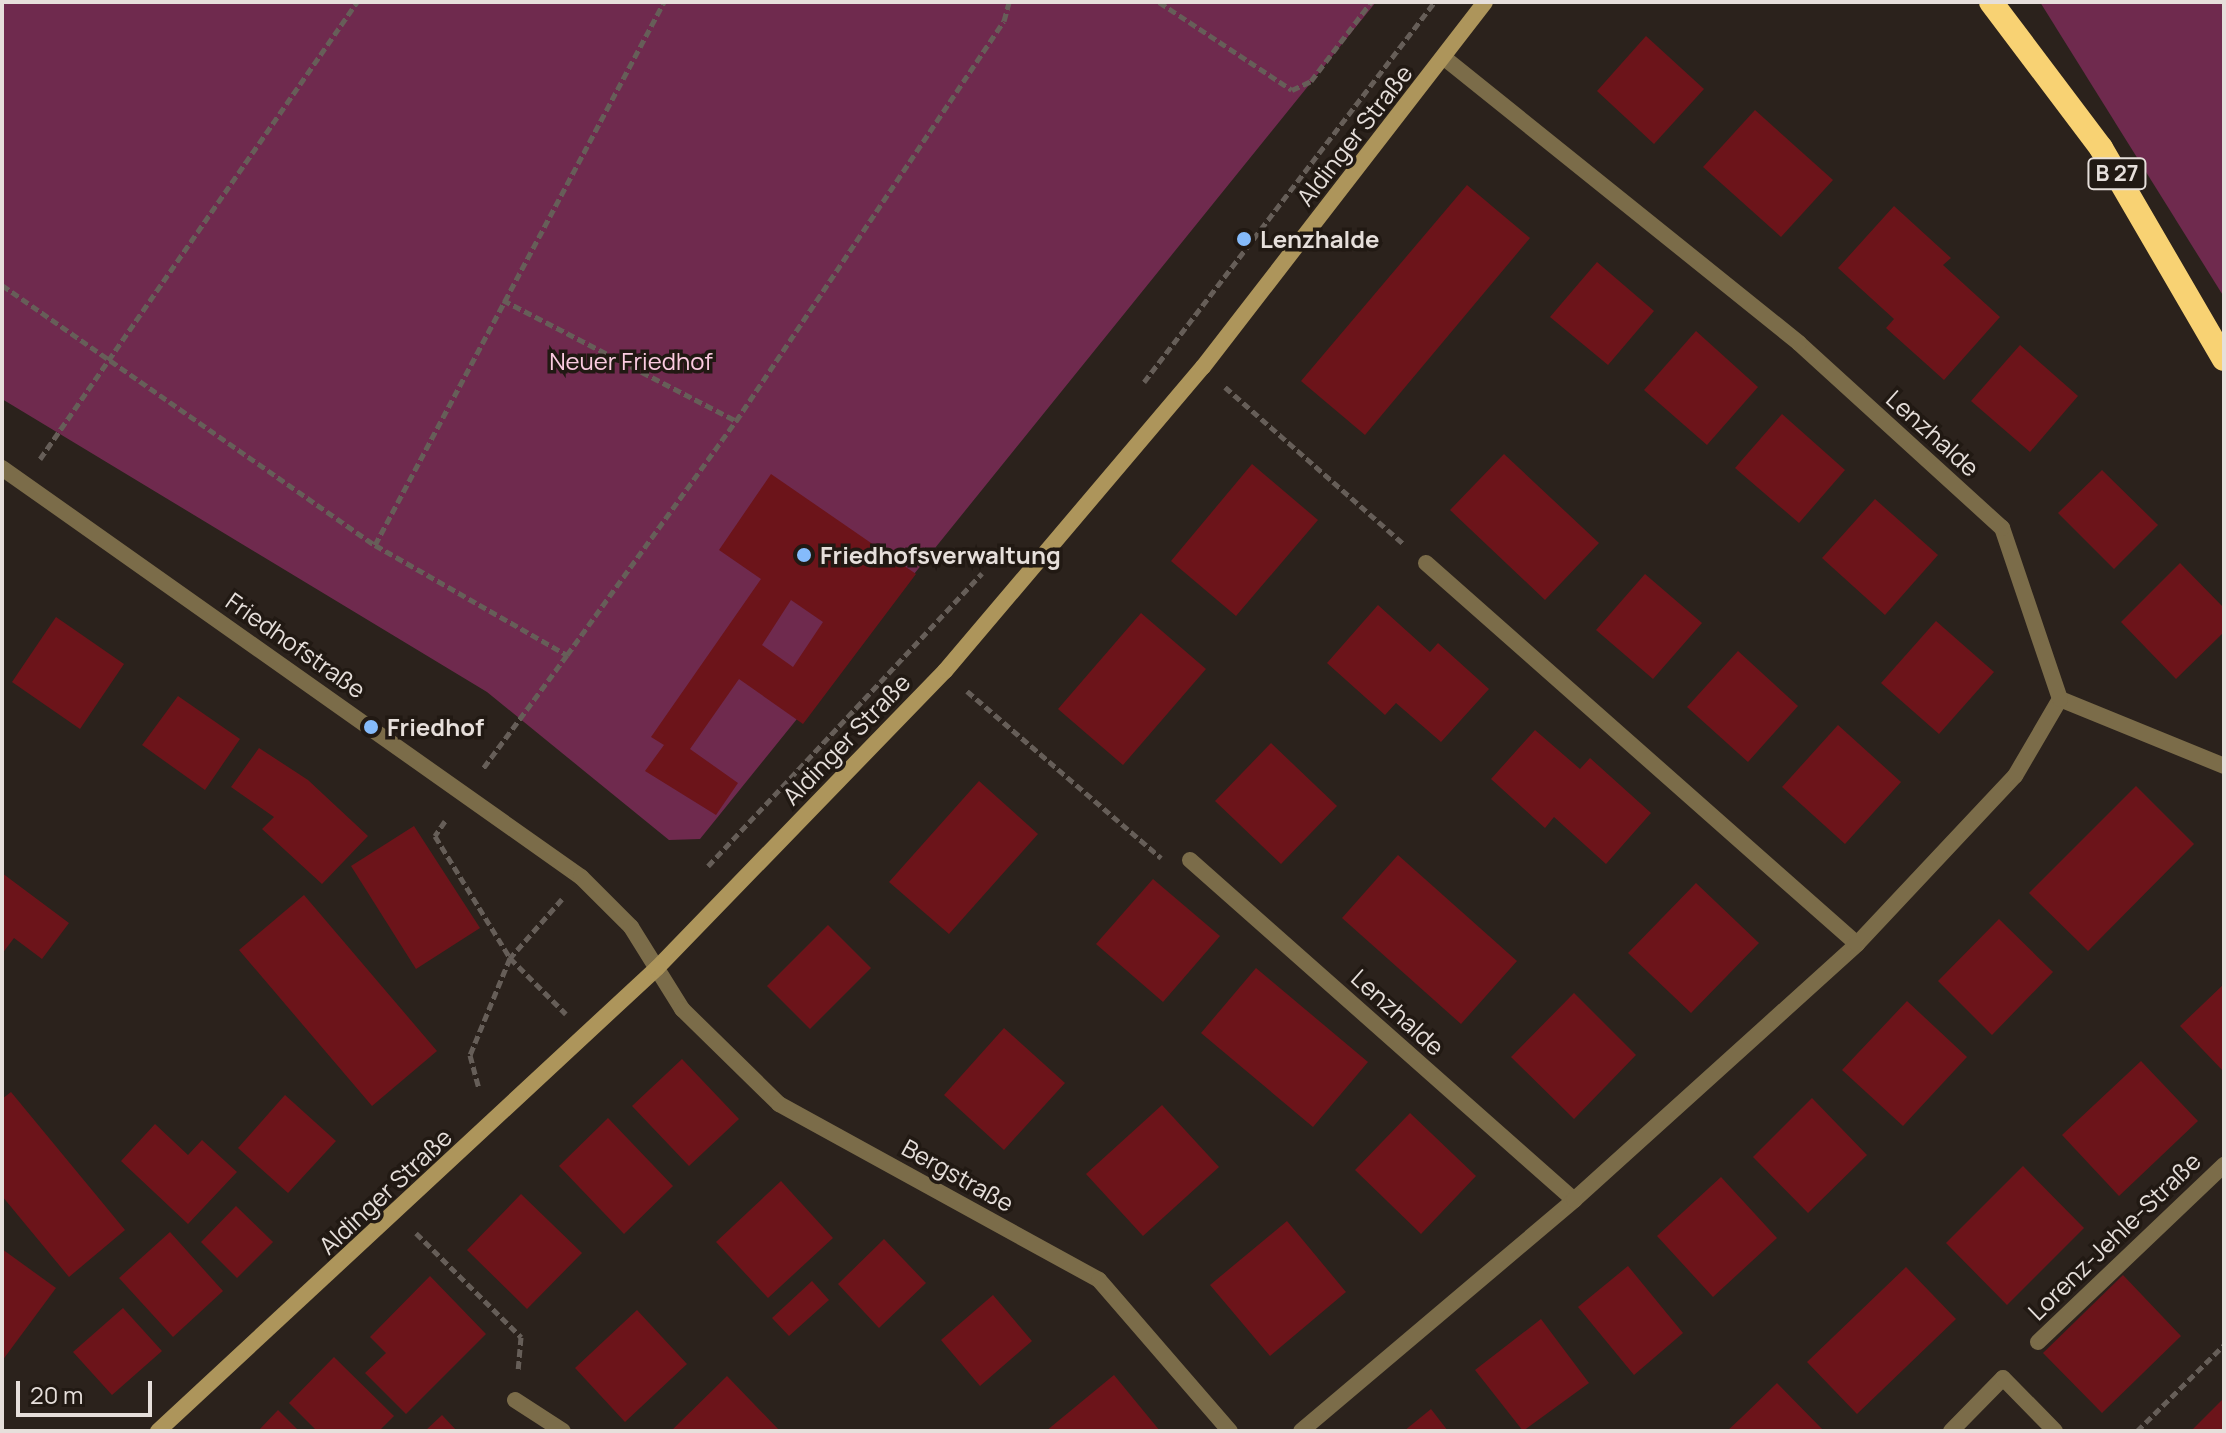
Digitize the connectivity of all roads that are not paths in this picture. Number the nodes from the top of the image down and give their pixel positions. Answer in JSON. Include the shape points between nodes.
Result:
{"nodes":[{"id":1,"x":1485,"y":2,"type":"edge"},
{"id":2,"x":1991,"y":2,"type":"edge"},
{"id":3,"x":1444,"y":58,"type":"junction"},
{"id":4,"x":2224,"y":359,"type":"edge"},
{"id":5,"x":2,"y":468,"type":"edge"},
{"id":6,"x":1426,"y":563,"type":"road end"},
{"id":7,"x":2060,"y":699,"type":"junction"},
{"id":8,"x":2224,"y":766,"type":"edge"},
{"id":9,"x":1190,"y":860,"type":"road end"},
{"id":10,"x":1857,"y":944,"type":"junction"},
{"id":11,"x":657,"y":968,"type":"junction"},
{"id":12,"x":2224,"y":1165,"type":"edge"},
{"id":13,"x":1574,"y":1200,"type":"junction"},
{"id":14,"x":2038,"y":1342,"type":"dead end"},
{"id":15,"x":515,"y":1400,"type":"road end"},
{"id":16,"x":158,"y":1431,"type":"edge"},
{"id":17,"x":563,"y":1431,"type":"edge"},
{"id":18,"x":1230,"y":1431,"type":"edge"},
{"id":19,"x":1301,"y":1431,"type":"edge"},
{"id":20,"x":1951,"y":1431,"type":"edge"},
{"id":21,"x":2055,"y":1431,"type":"edge"}],
"edges":[{"from":1,"to":3,"type":"main road","name":"Aldinger Straße"},
{"from":2,"to":4,"type":"highway","number":"B 27","via":[[2101,148]]},
{"from":3,"to":7,"type":"street","name":"Lenzhalde","via":[[1799,343],[2002,528]]},
{"from":3,"to":11,"type":"main road","name":"Aldinger Straße","via":[[1203,367],[945,671]]},
{"from":5,"to":11,"type":"street","name":"Friedhofstraße","via":[[581,877],[631,927]]},
{"from":6,"to":10,"type":"street"},
{"from":7,"to":8,"type":"street"},
{"from":7,"to":10,"type":"street","via":[[2015,776]]},
{"from":9,"to":13,"type":"street","name":"Lenzhalde"},
{"from":10,"to":13,"type":"street"},
{"from":11,"to":16,"type":"main road","name":"Aldinger Straße"},
{"from":11,"to":18,"type":"street","name":"Bergstraße","via":[[682,1009],[779,1104],[1099,1280]]},
{"from":12,"to":14,"type":"street","name":"Lorenz-Jehle-Straße"},
{"from":13,"to":19,"type":"street"},
{"from":15,"to":17,"type":"street"},
{"from":20,"to":21,"type":"street","via":[[2003,1378]]}]}
